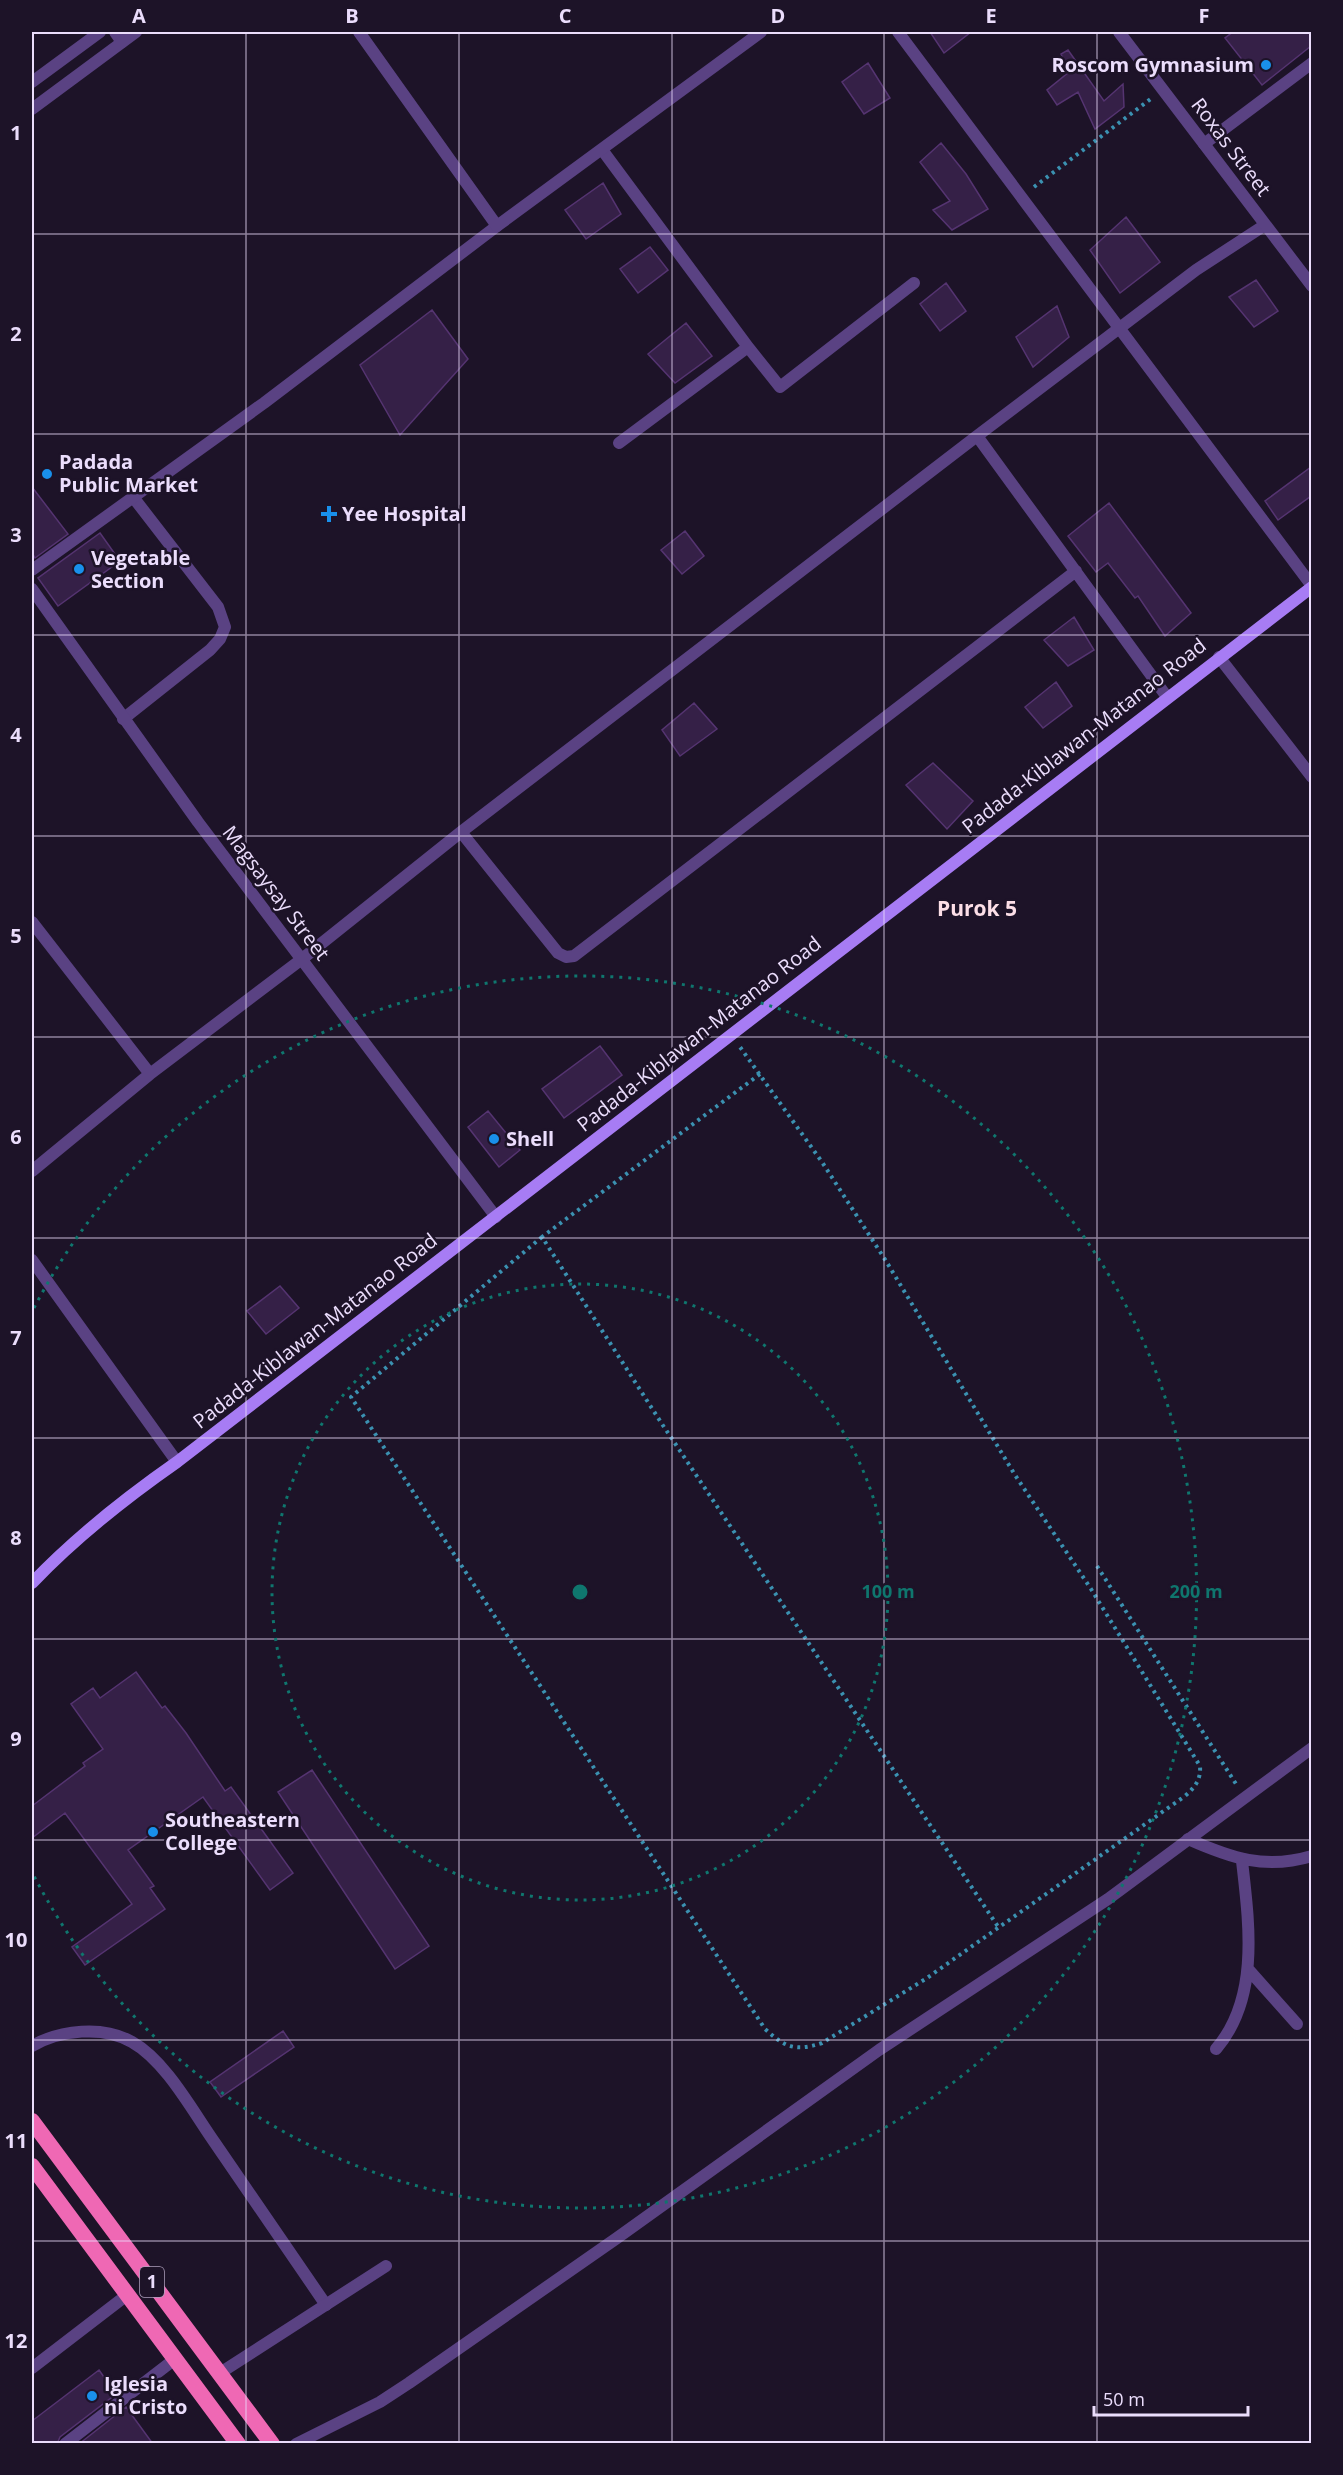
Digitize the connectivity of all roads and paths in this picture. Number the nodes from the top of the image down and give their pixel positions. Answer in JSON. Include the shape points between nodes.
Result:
{"nodes":[{"id":1,"x":100,"y":32,"type":"edge"},
{"id":2,"x":136,"y":32,"type":"edge"},
{"id":3,"x":359,"y":32,"type":"edge"},
{"id":4,"x":761,"y":32,"type":"edge"},
{"id":5,"x":898,"y":32,"type":"edge"},
{"id":6,"x":1119,"y":32,"type":"edge"},
{"id":7,"x":118,"y":37,"type":"edge"},
{"id":8,"x":1311,"y":63,"type":"edge"},
{"id":9,"x":32,"y":82,"type":"edge"},
{"id":10,"x":1162,"y":91,"type":"junction"},
{"id":11,"x":32,"y":109,"type":"edge"},
{"id":12,"x":1204,"y":144,"type":"junction"},
{"id":13,"x":603,"y":151,"type":"junction"},
{"id":14,"x":1021,"y":197,"type":"junction"},
{"id":15,"x":1265,"y":225,"type":"junction"},
{"id":16,"x":497,"y":226,"type":"junction"},
{"id":17,"x":914,"y":284,"type":"dead end"},
{"id":18,"x":1311,"y":286,"type":"edge"},
{"id":19,"x":1119,"y":329,"type":"junction"},
{"id":20,"x":748,"y":347,"type":"junction"},
{"id":21,"x":977,"y":436,"type":"junction"},
{"id":22,"x":619,"y":443,"type":"dead end"},
{"id":23,"x":133,"y":497,"type":"junction"},
{"id":24,"x":32,"y":570,"type":"edge"},
{"id":25,"x":1076,"y":571,"type":"junction"},
{"id":26,"x":1311,"y":587,"type":"edge"},
{"id":27,"x":32,"y":589,"type":"edge"},
{"id":28,"x":36,"y":605,"type":"edge"},
{"id":29,"x":1219,"y":657,"type":"junction"},
{"id":30,"x":1167,"y":697,"type":"junction"},
{"id":31,"x":123,"y":719,"type":"junction"},
{"id":32,"x":1311,"y":777,"type":"edge"},
{"id":33,"x":460,"y":832,"type":"junction"},
{"id":34,"x":32,"y":922,"type":"edge"},
{"id":35,"x":302,"y":959,"type":"junction"},
{"id":36,"x":730,"y":1034,"type":"junction"},
{"id":37,"x":150,"y":1074,"type":"junction"},
{"id":38,"x":760,"y":1074,"type":"junction"},
{"id":39,"x":32,"y":1171,"type":"edge"},
{"id":40,"x":496,"y":1217,"type":"junction"},
{"id":41,"x":542,"y":1238,"type":"junction"},
{"id":42,"x":32,"y":1260,"type":"edge"},
{"id":43,"x":177,"y":1462,"type":"junction"},
{"id":44,"x":1097,"y":1566,"type":"dead end"},
{"id":45,"x":32,"y":1583,"type":"edge"},
{"id":46,"x":1311,"y":1748,"type":"edge"},
{"id":47,"x":1244,"y":1798,"type":"junction"},
{"id":48,"x":1188,"y":1839,"type":"junction"},
{"id":49,"x":1311,"y":1857,"type":"edge"},
{"id":50,"x":1242,"y":1861,"type":"junction"},
{"id":51,"x":999,"y":1928,"type":"junction"},
{"id":52,"x":1248,"y":1969,"type":"junction"},
{"id":53,"x":1297,"y":2024,"type":"dead end"},
{"id":54,"x":32,"y":2046,"type":"edge"},
{"id":55,"x":1216,"y":2049,"type":"dead end"},
{"id":56,"x":32,"y":2121,"type":"edge"},
{"id":57,"x":32,"y":2166,"type":"edge"},
{"id":58,"x":386,"y":2266,"type":"dead end"},
{"id":59,"x":127,"y":2295,"type":"junction"},
{"id":60,"x":326,"y":2305,"type":"junction"},
{"id":61,"x":175,"y":2359,"type":"junction"},
{"id":62,"x":32,"y":2368,"type":"edge"},
{"id":63,"x":220,"y":2373,"type":"junction"},
{"id":64,"x":237,"y":2443,"type":"edge"},
{"id":65,"x":65,"y":2444,"type":"edge"},
{"id":66,"x":272,"y":2444,"type":"edge"},
{"id":67,"x":296,"y":2444,"type":"edge"}],
"edges":[{"from":1,"to":9,"type":"street"},
{"from":2,"to":7,"type":"street"},
{"from":3,"to":16,"type":"street"},
{"from":4,"to":13,"type":"street"},
{"from":5,"to":14,"type":"street"},
{"from":6,"to":10,"type":"street","name":"Roxas Street"},
{"from":7,"to":11,"type":"street"},
{"from":8,"to":12,"type":"street"},
{"from":10,"to":12,"type":"street","name":"Roxas Street"},
{"from":10,"to":14,"type":"path"},
{"from":12,"to":15,"type":"street","name":"Roxas Street"},
{"from":13,"to":16,"type":"street"},
{"from":13,"to":20,"type":"street"},
{"from":14,"to":19,"type":"street"},
{"from":15,"to":18,"type":"street","name":"Roxas Street"},
{"from":15,"to":19,"type":"street","via":[[1196,270]]},
{"from":16,"to":23,"type":"street"},
{"from":17,"to":20,"type":"street","via":[[780,387]]},
{"from":19,"to":21,"type":"street"},
{"from":19,"to":26,"type":"street"},
{"from":20,"to":22,"type":"street"},
{"from":21,"to":25,"type":"street"},
{"from":21,"to":33,"type":"street"},
{"from":23,"to":24,"type":"street"},
{"from":23,"to":31,"type":"street","via":[[218,607],[225,627],[210,650]]},
{"from":25,"to":30,"type":"street"},
{"from":25,"to":33,"type":"street","via":[[574,956],[558,953]]},
{"from":26,"to":29,"type":"main road","name":"Padada-Kiblawan-Matanao Road"},
{"from":27,"to":28,"type":"street","name":"Magsaysay Street"},
{"from":28,"to":31,"type":"street","name":"Magsaysay Street"},
{"from":29,"to":30,"type":"main road","name":"Padada-Kiblawan-Matanao Road"},
{"from":29,"to":32,"type":"street"},
{"from":30,"to":36,"type":"main road","name":"Padada-Kiblawan-Matanao Road"},
{"from":31,"to":35,"type":"street","name":"Magsaysay Street"},
{"from":33,"to":35,"type":"street"},
{"from":34,"to":37,"type":"street"},
{"from":35,"to":37,"type":"street"},
{"from":35,"to":40,"type":"street","name":"Magsaysay Street"},
{"from":36,"to":38,"type":"path"},
{"from":36,"to":40,"type":"main road","name":"Padada-Kiblawan-Matanao Road"},
{"from":37,"to":39,"type":"street"},
{"from":38,"to":41,"type":"path"},
{"from":38,"to":51,"type":"path","via":[[886,1261],[1015,1475],[1091,1588],[1200,1766],[1196,1786],[1185,1796]]},
{"from":40,"to":43,"type":"main road","name":"Padada-Kiblawan-Matanao Road"},
{"from":41,"to":51,"type":"path"},
{"from":41,"to":51,"type":"path","via":[[351,1397],[765,2029],[791,2047],[804,2049],[822,2043]]},
{"from":42,"to":43,"type":"street"},
{"from":43,"to":45,"type":"main road","name":"Padada-Kiblawan-Matanao Road","via":[[111,1509]]},
{"from":44,"to":47,"type":"path"},
{"from":46,"to":47,"type":"street"},
{"from":47,"to":48,"type":"street"},
{"from":48,"to":50,"type":"street"},
{"from":48,"to":67,"type":"street","via":[[1039,1946],[879,2050],[409,2383]]},
{"from":49,"to":50,"type":"street"},
{"from":50,"to":52,"type":"street"},
{"from":52,"to":53,"type":"street"},
{"from":52,"to":55,"type":"street","via":[[1240,2011]]},
{"from":54,"to":60,"type":"street","via":[[61,2035],[92,2031],[114,2034],[146,2052],[176,2086]]},
{"from":56,"to":63,"type":"highway","number":"1"},
{"from":57,"to":59,"type":"highway","number":"1"},
{"from":58,"to":60,"type":"street"},
{"from":59,"to":61,"type":"highway","number":"1"},
{"from":59,"to":62,"type":"street"},
{"from":60,"to":63,"type":"street"},
{"from":61,"to":64,"type":"highway","number":"1"},
{"from":61,"to":65,"type":"street"},
{"from":63,"to":66,"type":"highway","number":"1"}]}
